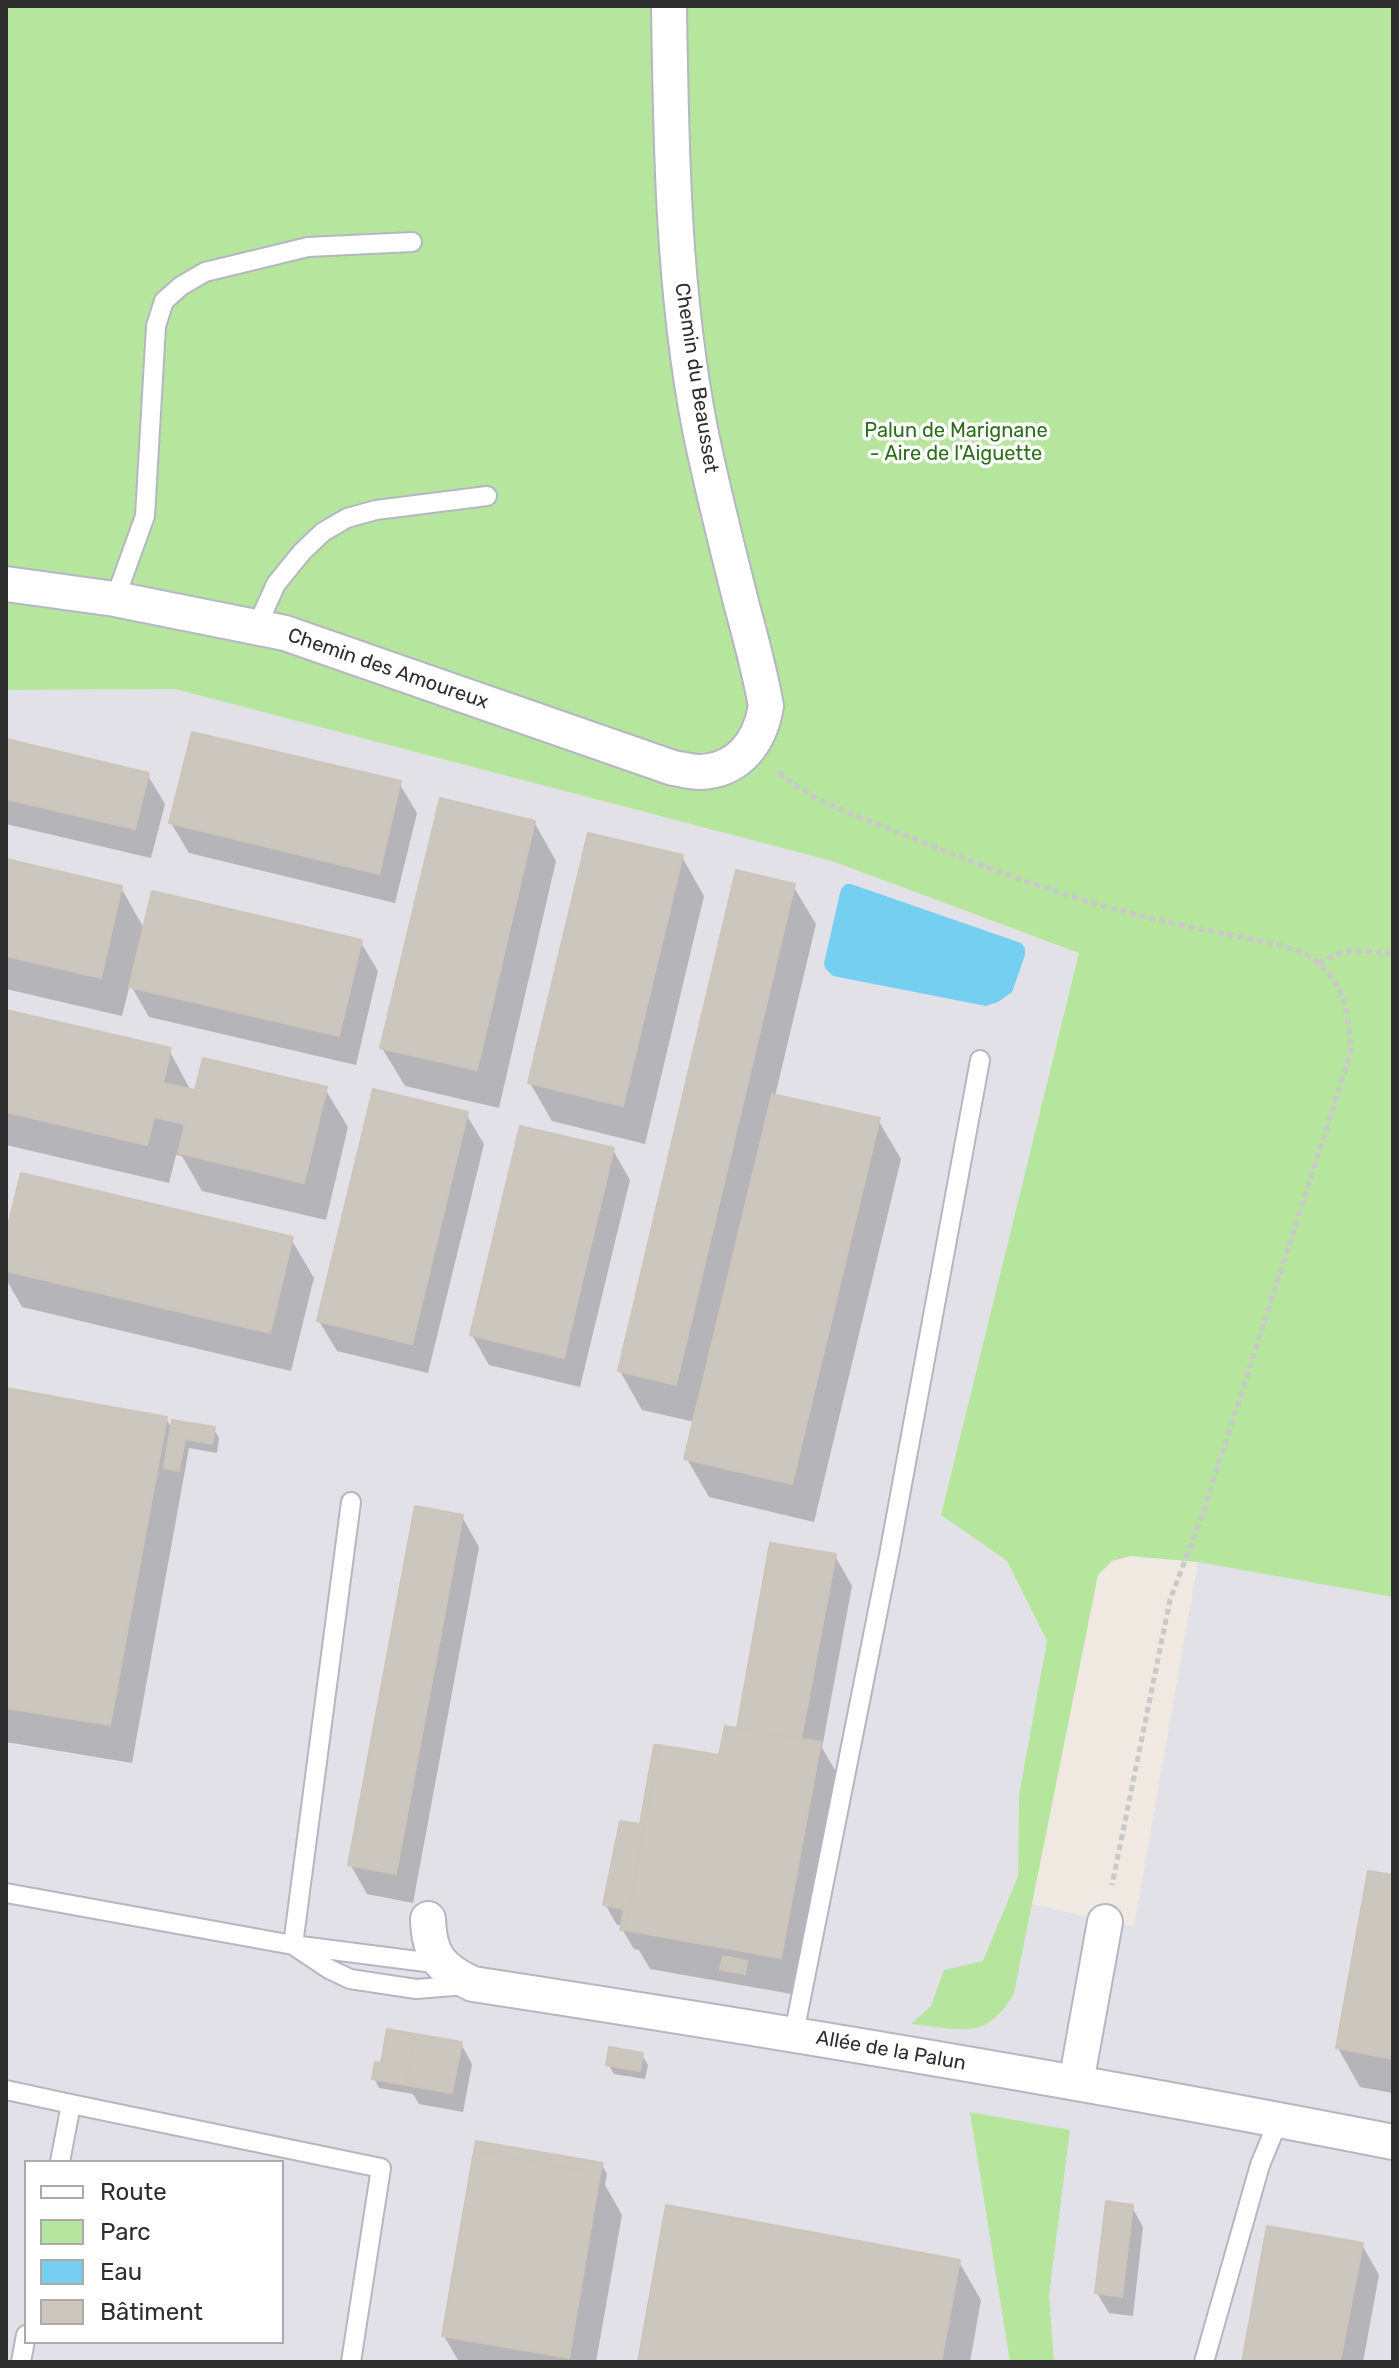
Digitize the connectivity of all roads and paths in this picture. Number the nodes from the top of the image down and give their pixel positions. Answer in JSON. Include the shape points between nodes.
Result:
{"nodes":[{"id":1,"x":669,"y":6,"type":"edge"},
{"id":2,"x":412,"y":242,"type":"dead end"},
{"id":3,"x":487,"y":496,"type":"dead end"},
{"id":4,"x":6,"y":584,"type":"edge"},
{"id":5,"x":115,"y":599,"type":"junction"},
{"id":6,"x":257,"y":626,"type":"junction"},
{"id":7,"x":754,"y":742,"type":"junction"},
{"id":8,"x":1393,"y":954,"type":"edge"},
{"id":9,"x":1318,"y":963,"type":"junction"},
{"id":10,"x":980,"y":1060,"type":"dead end"},
{"id":11,"x":351,"y":1502,"type":"dead end"},
{"id":12,"x":6,"y":1893,"type":"edge"},
{"id":13,"x":428,"y":1919,"type":"dead end"},
{"id":14,"x":1105,"y":1922,"type":"joint"},
{"id":15,"x":293,"y":1945,"type":"junction"},
{"id":16,"x":441,"y":1964,"type":"junction"},
{"id":17,"x":473,"y":1984,"type":"junction"},
{"id":18,"x":794,"y":2033,"type":"junction"},
{"id":19,"x":1076,"y":2083,"type":"junction"},
{"id":20,"x":6,"y":2090,"type":"edge"},
{"id":21,"x":71,"y":2104,"type":"junction"},
{"id":22,"x":1279,"y":2119,"type":"junction"},
{"id":23,"x":1393,"y":2142,"type":"edge"},
{"id":24,"x":60,"y":2160,"type":"edge"},
{"id":25,"x":351,"y":2362,"type":"edge"},
{"id":26,"x":1204,"y":2362,"type":"edge"}],
"edges":[{"from":1,"to":7,"type":"street","name":"Chemin du Beausset","via":[[670,117],[687,342],[714,494],[766,706]]},
{"from":2,"to":5,"type":"lane","via":[[308,247],[205,272],[164,301],[156,326],[145,516]]},
{"from":3,"to":6,"type":"lane","via":[[347,518],[323,532],[293,562],[276,584]]},
{"from":4,"to":5,"type":"street","name":"Chemin des Amoureux"},
{"from":5,"to":6,"type":"street","name":"Chemin des Amoureux"},
{"from":6,"to":7,"type":"street","name":"Chemin des Amoureux","via":[[673,768],[721,768]]},
{"from":7,"to":9,"type":"path","via":[[784,777],[811,794],[953,855],[1148,918],[1294,949]]},
{"from":8,"to":9,"type":"path","via":[[1355,950]]},
{"from":9,"to":14,"type":"path","via":[[1339,987],[1351,1052],[1203,1513],[1170,1600]]},
{"from":10,"to":18,"type":"lane"},
{"from":11,"to":15,"type":"lane"},
{"from":12,"to":15,"type":"lane"},
{"from":13,"to":16,"type":"street","via":[[433,1953]]},
{"from":14,"to":19,"type":"street"},
{"from":15,"to":16,"type":"lane"},
{"from":15,"to":17,"type":"lane","via":[[350,1979],[416,1989]]},
{"from":16,"to":17,"type":"street","name":"Allée de la Palun"},
{"from":17,"to":18,"type":"street","name":"Allée de la Palun"},
{"from":18,"to":19,"type":"street","name":"Allée de la Palun"},
{"from":19,"to":22,"type":"street","name":"Allée de la Palun"},
{"from":20,"to":21,"type":"lane"},
{"from":21,"to":24,"type":"lane"},
{"from":21,"to":25,"type":"lane","via":[[381,2168]]},
{"from":22,"to":23,"type":"street","name":"Allée de la Palun"},
{"from":22,"to":26,"type":"lane","via":[[1260,2165]]}]}
